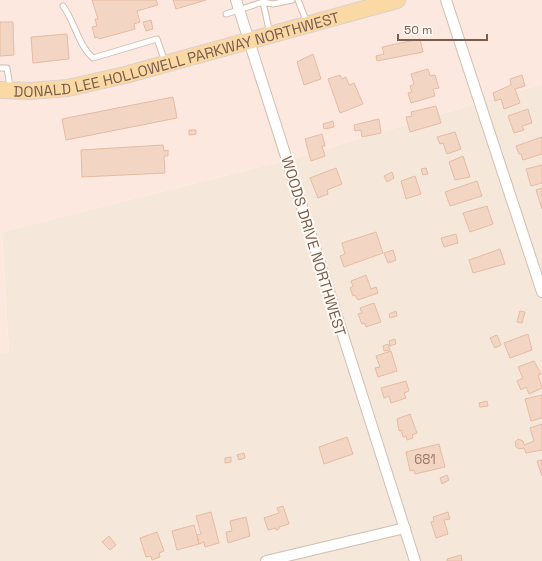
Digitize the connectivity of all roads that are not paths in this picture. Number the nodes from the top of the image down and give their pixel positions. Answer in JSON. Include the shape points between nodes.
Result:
{"nodes":[{"id":1,"x":236,"y":0,"type":"edge"},
{"id":2,"x":292,"y":0,"type":"edge"},
{"id":3,"x":298,"y":0,"type":"edge"},
{"id":4,"x":446,"y":0,"type":"edge"},
{"id":5,"x":392,"y":1,"type":"edge"},
{"id":6,"x":263,"y":2,"type":"junction"},
{"id":7,"x":63,"y":6,"type":"dead end"},
{"id":8,"x":239,"y":10,"type":"junction"},
{"id":9,"x":226,"y":14,"type":"dead end"},
{"id":10,"x":307,"y":24,"type":"junction"},
{"id":11,"x":270,"y":34,"type":"junction"},
{"id":12,"x":249,"y":39,"type":"junction"},
{"id":13,"x":166,"y":63,"type":"junction"},
{"id":14,"x":0,"y":68,"type":"edge"},
{"id":15,"x":5,"y":90,"type":"edge"},
{"id":16,"x":542,"y":292,"type":"edge"},
{"id":17,"x":404,"y":528,"type":"junction"},
{"id":18,"x":266,"y":561,"type":"edge"},
{"id":19,"x":415,"y":561,"type":"edge"}],
"edges":[{"from":1,"to":8,"type":"street","name":"WOODS DRIVE NORTHWEST"},
{"from":2,"to":6,"type":"lane","via":[[273,4]]},
{"from":3,"to":10,"type":"lane"},
{"from":4,"to":16,"type":"street"},
{"from":5,"to":10,"type":"main road","name":"DONALD LEE HOLLOWELL PARKWAY NORTHWEST"},
{"from":6,"to":8,"type":"lane"},
{"from":6,"to":11,"type":"lane"},
{"from":7,"to":13,"type":"lane","via":[[70,15],[86,52],[93,58],[157,39]]},
{"from":8,"to":9,"type":"lane"},
{"from":8,"to":12,"type":"street","name":"WOODS DRIVE NORTHWEST"},
{"from":10,"to":11,"type":"main road","name":"DONALD LEE HOLLOWELL PARKWAY NORTHWEST"},
{"from":11,"to":12,"type":"main road","name":"DONALD LEE HOLLOWELL PARKWAY NORTHWEST"},
{"from":12,"to":13,"type":"main road","name":"DONALD LEE HOLLOWELL PARKWAY NORTHWEST"},
{"from":12,"to":17,"type":"street","name":"WOODS DRIVE NORTHWEST"},
{"from":13,"to":15,"type":"main road","name":"DONALD LEE HOLLOWELL PARKWAY NORTHWEST","via":[[68,88]]},
{"from":14,"to":15,"type":"lane","via":[[8,68]]},
{"from":17,"to":18,"type":"street"},
{"from":17,"to":19,"type":"street","name":"WOODS DRIVE NORTHWEST"}]}
